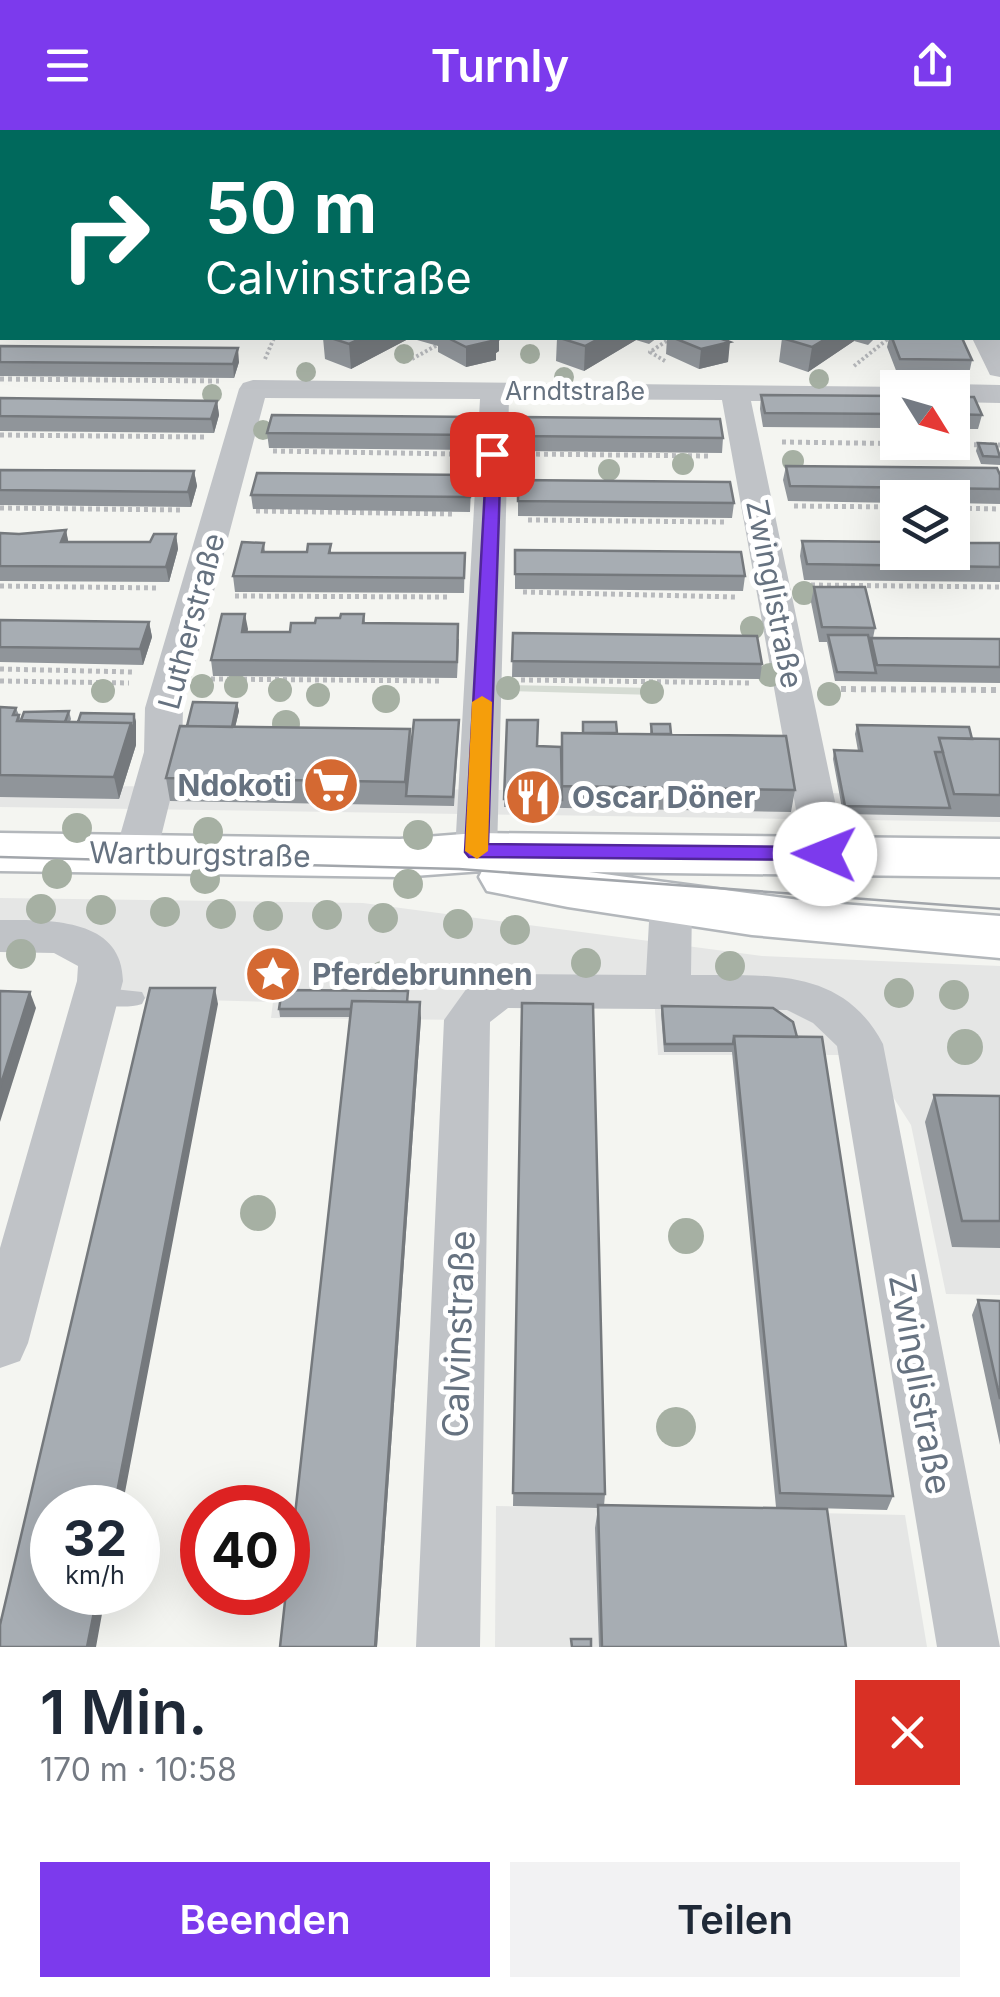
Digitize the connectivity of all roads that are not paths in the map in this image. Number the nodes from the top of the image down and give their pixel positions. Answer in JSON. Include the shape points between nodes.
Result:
{"nodes":[{"id":1,"x":987,"y":340,"type":"edge"},
{"id":2,"x":1000,"y":368,"type":"edge"},
{"id":3,"x":238,"y":387,"type":"joint"},
{"id":4,"x":496,"y":390,"type":"junction"},
{"id":5,"x":736,"y":392,"type":"junction"},
{"id":6,"x":880,"y":393,"type":"edge"},
{"id":7,"x":970,"y":393,"type":"edge"},
{"id":8,"x":1000,"y":394,"type":"edge"},
{"id":9,"x":0,"y":852,"type":"edge"},
{"id":10,"x":476,"y":852,"type":"junction"},
{"id":11,"x":136,"y":853,"type":"junction"},
{"id":12,"x":825,"y":854,"type":"junction"},
{"id":13,"x":400,"y":858,"type":"junction"},
{"id":14,"x":1000,"y":858,"type":"edge"},
{"id":15,"x":671,"y":904,"type":"junction"},
{"id":16,"x":0,"y":936,"type":"edge"},
{"id":17,"x":1000,"y":937,"type":"edge"},
{"id":18,"x":668,"y":992,"type":"junction"},
{"id":19,"x":453,"y":1018,"type":"joint"},
{"id":20,"x":0,"y":1343,"type":"edge"},
{"id":21,"x":448,"y":1647,"type":"edge"},
{"id":22,"x":969,"y":1647,"type":"edge"}],
"edges":[{"from":1,"to":2,"type":"street"},
{"from":3,"to":4,"type":"street","name":"Arndtstraße"},
{"from":3,"to":11,"type":"street","name":"Lutherstraße","via":[[236,451],[164,708],[163,752]]},
{"from":4,"to":5,"type":"street","name":"Arndtstraße"},
{"from":4,"to":10,"type":"street","via":[[478,454],[490,520],[487,592],[467,681]]},
{"from":5,"to":6,"type":"street","name":"Arndtstraße"},
{"from":5,"to":12,"type":"street","name":"Zwinglistraße","via":[[732,449],[758,506]]},
{"from":7,"to":8,"type":"street"},
{"from":9,"to":11,"type":"street","name":"Wartburgstraße"},
{"from":10,"to":12,"type":"street","name":"Wartburgstraße"},
{"from":10,"to":13,"type":"street","name":"Wartburgstraße"},
{"from":11,"to":13,"type":"street","name":"Wartburgstraße"},
{"from":12,"to":14,"type":"street","name":"Wartburgstraße"},
{"from":13,"to":15,"type":"street","name":"Wartburgstraße"},
{"from":15,"to":17,"type":"street","name":"Wartburgstraße","via":[[883,931]]},
{"from":15,"to":18,"type":"street"},
{"from":16,"to":20,"type":"street","via":[[70,938],[87,946],[100,961],[106,1000]]},
{"from":18,"to":19,"type":"street","name":"Zwinglistraße","via":[[507,991]]},
{"from":18,"to":22,"type":"street","name":"Zwinglistraße","via":[[787,993],[817,1001],[847,1022],[860,1044]]},
{"from":19,"to":21,"type":"street","name":"Calvinstraße"}]}
